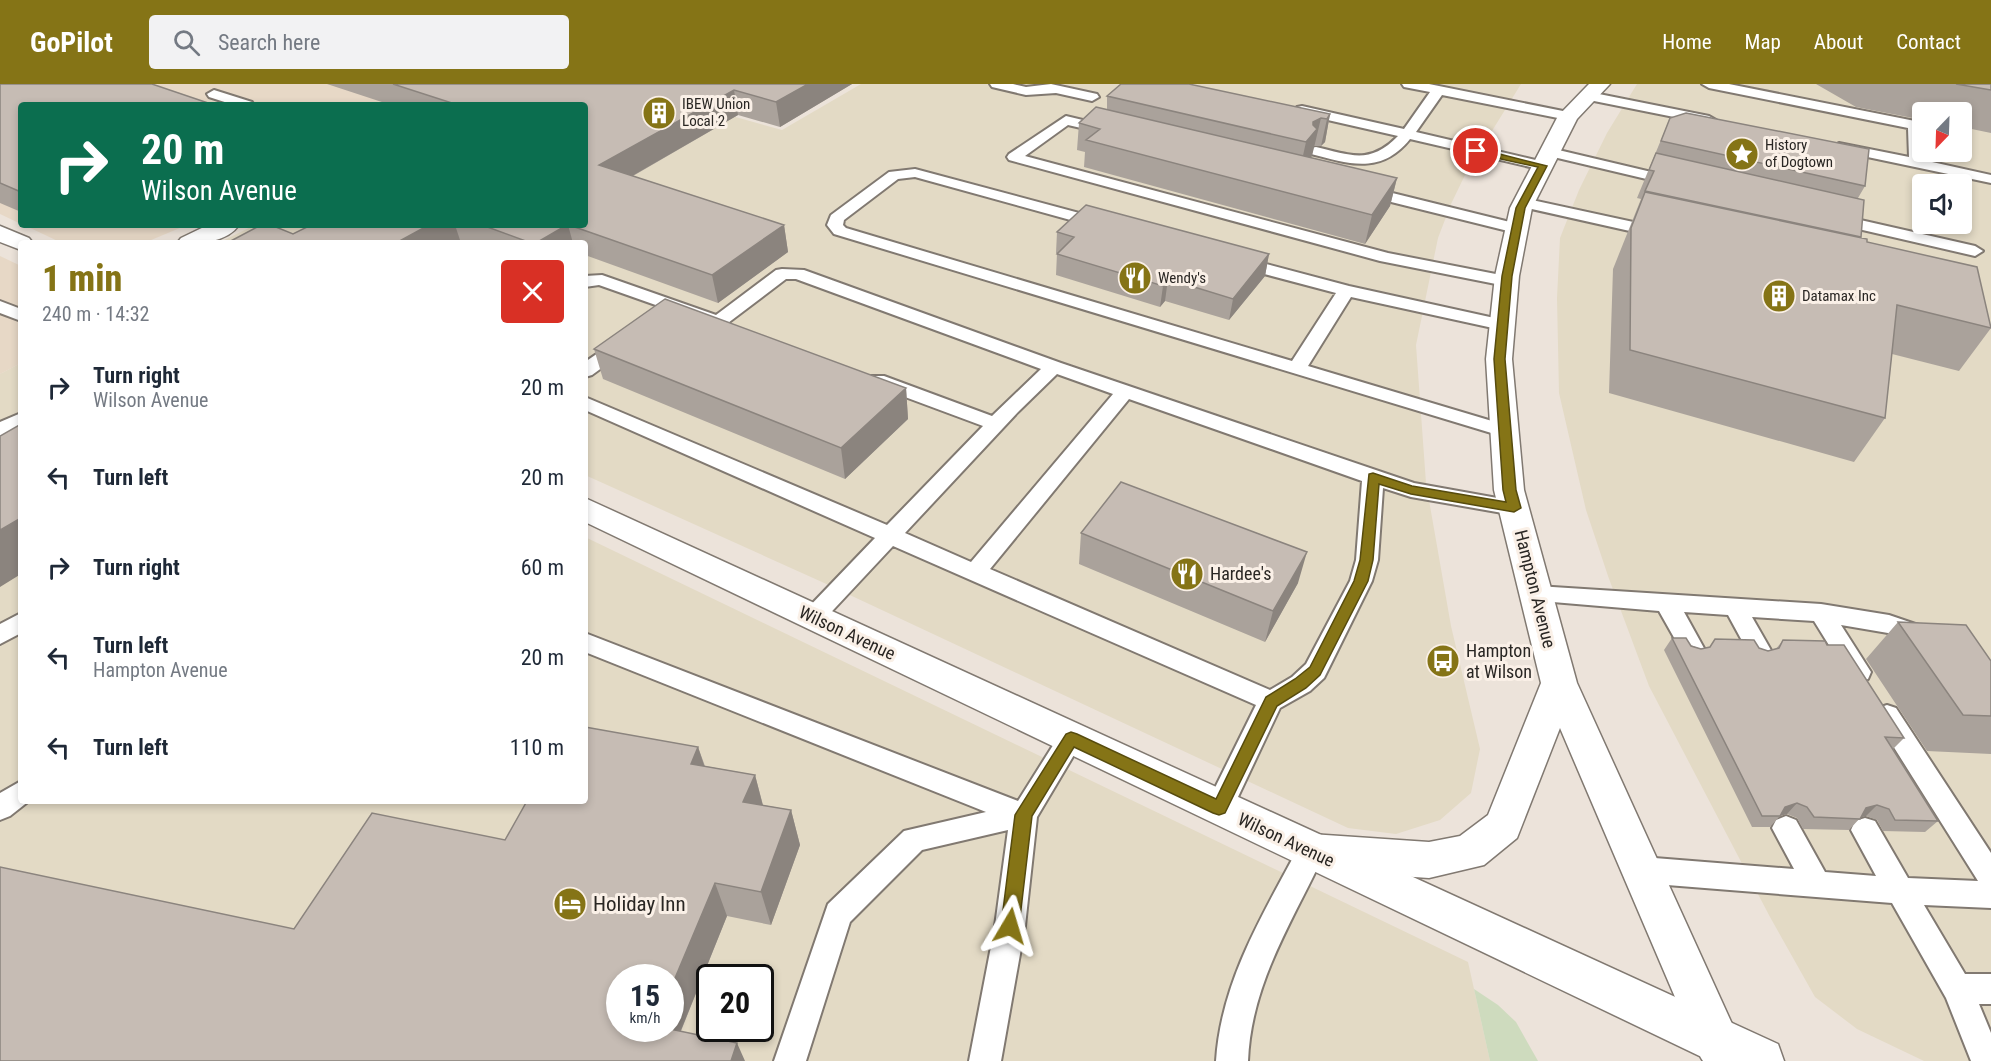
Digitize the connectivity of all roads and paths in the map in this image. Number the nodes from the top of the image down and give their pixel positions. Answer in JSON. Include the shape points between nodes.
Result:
{"nodes":[{"id":1,"x":997,"y":84,"type":"edge"},
{"id":2,"x":1034,"y":84,"type":"edge"},
{"id":3,"x":1409,"y":84,"type":"edge"},
{"id":4,"x":1709,"y":84,"type":"edge"},
{"id":5,"x":1053,"y":87,"type":"edge"},
{"id":6,"x":1438,"y":90,"type":"junction"},
{"id":7,"x":1465,"y":90,"type":"edge"},
{"id":8,"x":1594,"y":90,"type":"edge"},
{"id":9,"x":213,"y":94,"type":"dead end"},
{"id":10,"x":1092,"y":97,"type":"dead end"},
{"id":11,"x":237,"y":102,"type":"edge"},
{"id":12,"x":1568,"y":106,"type":"junction"},
{"id":13,"x":1293,"y":108,"type":"edge"},
{"id":14,"x":1724,"y":123,"type":"edge"},
{"id":15,"x":1123,"y":134,"type":"edge"},
{"id":16,"x":1408,"y":135,"type":"junction"},
{"id":17,"x":1826,"y":144,"type":"edge"},
{"id":18,"x":1316,"y":151,"type":"edge"},
{"id":19,"x":1546,"y":159,"type":"junction"},
{"id":20,"x":1916,"y":163,"type":"junction"},
{"id":21,"x":1991,"y":179,"type":"edge"},
{"id":22,"x":1690,"y":185,"type":"edge"},
{"id":23,"x":1352,"y":188,"type":"edge"},
{"id":24,"x":1520,"y":215,"type":"junction"},
{"id":25,"x":1816,"y":215,"type":"edge"},
{"id":26,"x":221,"y":228,"type":"edge"},
{"id":27,"x":1119,"y":229,"type":"edge"},
{"id":28,"x":0,"y":233,"type":"edge"},
{"id":29,"x":1681,"y":237,"type":"edge"},
{"id":30,"x":195,"y":240,"type":"edge"},
{"id":31,"x":18,"y":242,"type":"edge"},
{"id":32,"x":1983,"y":250,"type":"edge"},
{"id":33,"x":1221,"y":257,"type":"edge"},
{"id":34,"x":1975,"y":273,"type":"edge"},
{"id":35,"x":588,"y":281,"type":"edge"},
{"id":36,"x":1506,"y":281,"type":"junction"},
{"id":37,"x":1346,"y":291,"type":"junction"},
{"id":38,"x":0,"y":306,"type":"edge"},
{"id":39,"x":676,"y":306,"type":"junction"},
{"id":40,"x":18,"y":315,"type":"edge"},
{"id":41,"x":657,"y":319,"type":"edge"},
{"id":42,"x":718,"y":322,"type":"junction"},
{"id":43,"x":1502,"y":325,"type":"junction"},
{"id":44,"x":740,"y":330,"type":"edge"},
{"id":45,"x":639,"y":332,"type":"edge"},
{"id":46,"x":1054,"y":367,"type":"junction"},
{"id":47,"x":588,"y":368,"type":"edge"},
{"id":48,"x":1297,"y":368,"type":"junction"},
{"id":49,"x":862,"y":375,"type":"edge"},
{"id":50,"x":1125,"y":392,"type":"junction"},
{"id":51,"x":588,"y":404,"type":"edge"},
{"id":52,"x":18,"y":421,"type":"edge"},
{"id":53,"x":995,"y":424,"type":"junction"},
{"id":54,"x":0,"y":430,"type":"edge"},
{"id":55,"x":1505,"y":430,"type":"junction"},
{"id":56,"x":1373,"y":477,"type":"junction"},
{"id":57,"x":1514,"y":508,"type":"junction"},
{"id":58,"x":588,"y":510,"type":"edge"},
{"id":59,"x":890,"y":535,"type":"junction"},
{"id":60,"x":975,"y":572,"type":"junction"},
{"id":61,"x":1536,"y":594,"type":"junction"},
{"id":62,"x":1666,"y":602,"type":"junction"},
{"id":63,"x":1735,"y":607,"type":"junction"},
{"id":64,"x":1821,"y":613,"type":"junction"},
{"id":65,"x":813,"y":617,"type":"junction"},
{"id":66,"x":18,"y":624,"type":"edge"},
{"id":67,"x":0,"y":635,"type":"edge"},
{"id":68,"x":588,"y":643,"type":"edge"},
{"id":69,"x":1946,"y":643,"type":"edge"},
{"id":70,"x":1693,"y":650,"type":"edge"},
{"id":71,"x":1760,"y":652,"type":"edge"},
{"id":72,"x":1559,"y":683,"type":"junction"},
{"id":73,"x":1271,"y":701,"type":"junction"},
{"id":74,"x":1071,"y":738,"type":"junction"},
{"id":75,"x":18,"y":794,"type":"edge"},
{"id":76,"x":0,"y":808,"type":"edge"},
{"id":77,"x":1219,"y":808,"type":"junction"},
{"id":78,"x":1024,"y":815,"type":"junction"},
{"id":79,"x":1786,"y":828,"type":"dead end"},
{"id":80,"x":1865,"y":830,"type":"dead end"},
{"id":81,"x":1311,"y":852,"type":"junction"},
{"id":82,"x":1641,"y":870,"type":"junction"},
{"id":83,"x":1991,"y":878,"type":"edge"},
{"id":84,"x":1816,"y":884,"type":"junction"},
{"id":85,"x":1900,"y":891,"type":"junction"},
{"id":86,"x":1991,"y":895,"type":"edge"},
{"id":87,"x":1957,"y":989,"type":"junction"},
{"id":88,"x":1991,"y":989,"type":"edge"},
{"id":89,"x":1723,"y":1055,"type":"edge"},
{"id":90,"x":790,"y":1061,"type":"edge"},
{"id":91,"x":985,"y":1061,"type":"edge"},
{"id":92,"x":1232,"y":1061,"type":"edge"},
{"id":93,"x":1761,"y":1061,"type":"edge"},
{"id":94,"x":1987,"y":1061,"type":"edge"}],
"edges":[{"from":1,"to":5,"type":"lane","via":[[1026,91]]},
{"from":2,"to":5,"type":"lane"},
{"from":3,"to":6,"type":"lane"},
{"from":4,"to":20,"type":"lane","via":[[1915,125]]},
{"from":5,"to":10,"type":"lane"},
{"from":6,"to":7,"type":"lane"},
{"from":6,"to":16,"type":"lane"},
{"from":7,"to":12,"type":"lane"},
{"from":8,"to":12,"type":"main road","name":"Hampton Avenue"},
{"from":8,"to":14,"type":"lane"},
{"from":9,"to":11,"type":"lane"},
{"from":12,"to":19,"type":"main road","name":"Hampton Avenue"},
{"from":13,"to":16,"type":"lane"},
{"from":15,"to":36,"type":"lane","via":[[1066,120],[1014,157],[1386,258]]},
{"from":16,"to":18,"type":"lane","via":[[1379,159],[1355,159]]},
{"from":16,"to":19,"type":"lane"},
{"from":17,"to":20,"type":"lane"},
{"from":19,"to":22,"type":"lane"},
{"from":19,"to":24,"type":"main road","name":"Hampton Avenue"},
{"from":20,"to":21,"type":"lane"},
{"from":23,"to":24,"type":"lane"},
{"from":24,"to":29,"type":"lane"},
{"from":24,"to":36,"type":"main road","name":"Hampton Avenue"},
{"from":25,"to":32,"type":"lane"},
{"from":26,"to":30,"type":"main road"},
{"from":27,"to":48,"type":"lane","via":[[904,172],[894,175],[837,218],[835,225],[840,231]]},
{"from":28,"to":31,"type":"main road"},
{"from":32,"to":34,"type":"lane"},
{"from":33,"to":37,"type":"lane"},
{"from":35,"to":39,"type":"lane","via":[[602,280]]},
{"from":36,"to":43,"type":"main road","name":"Hampton Avenue"},
{"from":37,"to":43,"type":"lane"},
{"from":37,"to":48,"type":"lane"},
{"from":38,"to":40,"type":"lane"},
{"from":39,"to":41,"type":"lane"},
{"from":39,"to":42,"type":"lane"},
{"from":42,"to":44,"type":"lane"},
{"from":42,"to":46,"type":"lane","via":[[782,274],[798,274]]},
{"from":43,"to":55,"type":"main road","name":"Hampton Avenue","via":[[1499,359]]},
{"from":45,"to":47,"type":"lane"},
{"from":46,"to":50,"type":"lane"},
{"from":46,"to":53,"type":"lane"},
{"from":48,"to":55,"type":"lane"},
{"from":49,"to":53,"type":"lane"},
{"from":50,"to":56,"type":"lane"},
{"from":50,"to":60,"type":"lane"},
{"from":51,"to":59,"type":"lane"},
{"from":52,"to":54,"type":"lane"},
{"from":53,"to":59,"type":"lane"},
{"from":55,"to":57,"type":"main road","name":"Hampton Avenue"},
{"from":56,"to":57,"type":"lane","via":[[1411,490]]},
{"from":56,"to":73,"type":"lane","via":[[1367,560],[1361,581],[1315,671]]},
{"from":57,"to":61,"type":"main road","name":"Hampton Avenue"},
{"from":58,"to":65,"type":"main road","name":"Wilson Avenue"},
{"from":59,"to":60,"type":"lane"},
{"from":59,"to":65,"type":"lane"},
{"from":60,"to":73,"type":"lane"},
{"from":61,"to":62,"type":"lane"},
{"from":61,"to":72,"type":"main road","name":"Hampton Avenue"},
{"from":62,"to":63,"type":"lane"},
{"from":62,"to":70,"type":"lane"},
{"from":63,"to":64,"type":"lane"},
{"from":63,"to":71,"type":"lane"},
{"from":64,"to":69,"type":"lane","via":[[1889,624]]},
{"from":64,"to":83,"type":"lane"},
{"from":65,"to":74,"type":"main road","name":"Wilson Avenue"},
{"from":66,"to":67,"type":"lane"},
{"from":68,"to":78,"type":"lane"},
{"from":72,"to":81,"type":"main road","via":[[1503,825],[1470,852],[1429,860]]},
{"from":72,"to":82,"type":"main road","name":"Hampton Avenue"},
{"from":73,"to":77,"type":"lane"},
{"from":74,"to":77,"type":"main road","name":"Wilson Avenue"},
{"from":74,"to":78,"type":"lane"},
{"from":75,"to":76,"type":"lane"},
{"from":77,"to":81,"type":"main road","name":"Wilson Avenue"},
{"from":78,"to":90,"type":"lane","via":[[914,840],[838,914]]},
{"from":78,"to":91,"type":"lane","via":[[1010,926]]},
{"from":79,"to":84,"type":"lane"},
{"from":80,"to":85,"type":"lane"},
{"from":81,"to":89,"type":"main road","name":"Wilson Avenue"},
{"from":81,"to":92,"type":"lane","via":[[1261,949],[1231,1044]]},
{"from":82,"to":84,"type":"lane"},
{"from":82,"to":89,"type":"main road","name":"Hampton Avenue"},
{"from":84,"to":85,"type":"lane"},
{"from":85,"to":86,"type":"lane"},
{"from":85,"to":87,"type":"lane"},
{"from":87,"to":88,"type":"lane"},
{"from":87,"to":94,"type":"lane"},
{"from":89,"to":93,"type":"main road","name":"Wilson Avenue"}]}
